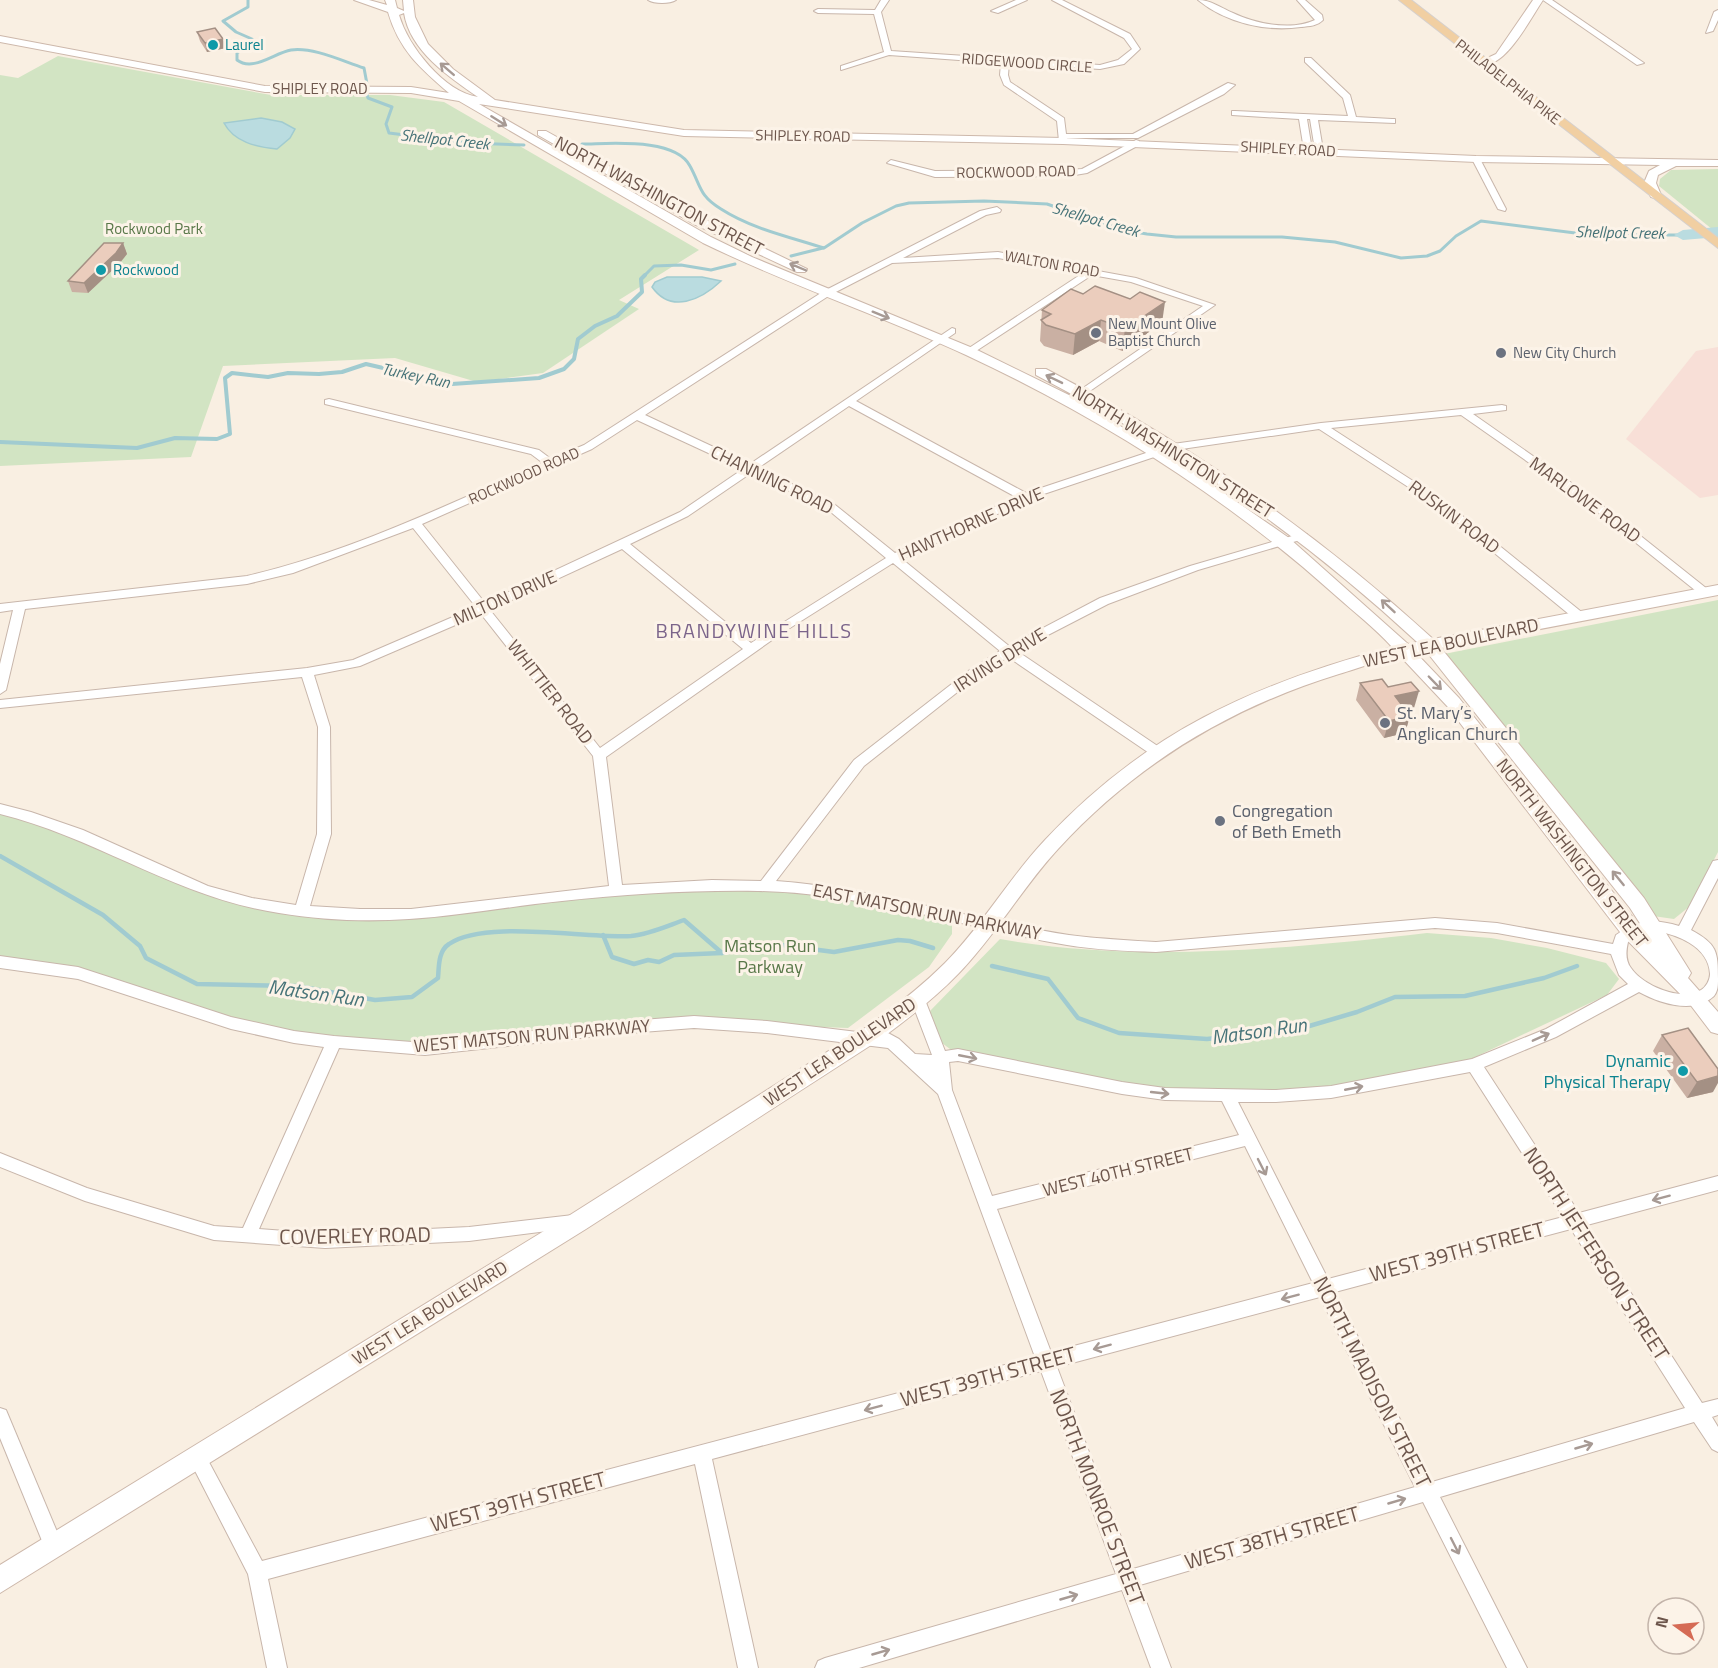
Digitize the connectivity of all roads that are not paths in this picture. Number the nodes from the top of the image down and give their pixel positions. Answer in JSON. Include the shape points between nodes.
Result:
{"nodes":[{"id":1,"x":360,"y":0,"type":"edge"},
{"id":2,"x":403,"y":0,"type":"edge"},
{"id":3,"x":408,"y":0,"type":"edge"},
{"id":4,"x":652,"y":0,"type":"edge"},
{"id":5,"x":672,"y":0,"type":"edge"},
{"id":6,"x":885,"y":0,"type":"edge"},
{"id":7,"x":1023,"y":0,"type":"edge"},
{"id":8,"x":1056,"y":0,"type":"edge"},
{"id":9,"x":1202,"y":0,"type":"edge"},
{"id":10,"x":1404,"y":0,"type":"edge"},
{"id":11,"x":1538,"y":0,"type":"edge"},
{"id":12,"x":1547,"y":0,"type":"edge"},
{"id":13,"x":1302,"y":1,"type":"edge"},
{"id":14,"x":386,"y":4,"type":"edge"},
{"id":15,"x":995,"y":10,"type":"dead end"},
{"id":16,"x":818,"y":11,"type":"dead end"},
{"id":17,"x":877,"y":12,"type":"junction"},
{"id":18,"x":1718,"y":12,"type":"edge"},
{"id":19,"x":1709,"y":31,"type":"dead end"},
{"id":20,"x":416,"y":32,"type":"junction"},
{"id":21,"x":0,"y":39,"type":"edge"},
{"id":22,"x":888,"y":53,"type":"junction"},
{"id":23,"x":1308,"y":60,"type":"dead end"},
{"id":24,"x":1005,"y":63,"type":"junction"},
{"id":25,"x":1485,"y":63,"type":"junction"},
{"id":26,"x":1640,"y":63,"type":"dead end"},
{"id":27,"x":844,"y":68,"type":"dead end"},
{"id":28,"x":432,"y":74,"type":"junction"},
{"id":29,"x":1231,"y":85,"type":"dead end"},
{"id":30,"x":403,"y":89,"type":"junction"},
{"id":31,"x":464,"y":99,"type":"junction"},
{"id":32,"x":494,"y":104,"type":"junction"},
{"id":33,"x":1235,"y":113,"type":"dead end"},
{"id":34,"x":554,"y":114,"type":"junction"},
{"id":35,"x":1303,"y":117,"type":"junction"},
{"id":36,"x":1314,"y":118,"type":"junction"},
{"id":37,"x":1353,"y":120,"type":"junction"},
{"id":38,"x":1392,"y":121,"type":"dead end"},
{"id":39,"x":547,"y":136,"type":"junction"},
{"id":40,"x":1064,"y":138,"type":"junction"},
{"id":41,"x":1135,"y":140,"type":"junction"},
{"id":42,"x":1313,"y":150,"type":"junction"},
{"id":43,"x":1476,"y":159,"type":"junction"},
{"id":44,"x":891,"y":163,"type":"dead end"},
{"id":45,"x":1613,"y":163,"type":"junction"},
{"id":46,"x":1718,"y":163,"type":"edge"},
{"id":47,"x":1674,"y":164,"type":"junction"},
{"id":48,"x":1655,"y":195,"type":"junction"},
{"id":49,"x":1502,"y":209,"type":"dead end"},
{"id":50,"x":997,"y":210,"type":"dead end"},
{"id":51,"x":1716,"y":243,"type":"edge"},
{"id":52,"x":889,"y":261,"type":"junction"},
{"id":53,"x":1094,"y":270,"type":"junction"},
{"id":54,"x":842,"y":286,"type":"junction"},
{"id":55,"x":827,"y":293,"type":"junction"},
{"id":56,"x":946,"y":335,"type":"junction"},
{"id":57,"x":983,"y":344,"type":"junction"},
{"id":58,"x":970,"y":352,"type":"junction"},
{"id":59,"x":1083,"y":393,"type":"junction"},
{"id":60,"x":848,"y":401,"type":"junction"},
{"id":61,"x":1070,"y":401,"type":"junction"},
{"id":62,"x":329,"y":402,"type":"dead end"},
{"id":63,"x":1502,"y":408,"type":"dead end"},
{"id":64,"x":1463,"y":412,"type":"junction"},
{"id":65,"x":638,"y":416,"type":"junction"},
{"id":66,"x":1322,"y":426,"type":"junction"},
{"id":67,"x":1173,"y":447,"type":"junction"},
{"id":68,"x":1156,"y":454,"type":"junction"},
{"id":69,"x":551,"y":464,"type":"junction"},
{"id":70,"x":753,"y":469,"type":"junction"},
{"id":71,"x":1025,"y":497,"type":"junction"},
{"id":72,"x":416,"y":523,"type":"junction"},
{"id":73,"x":1303,"y":536,"type":"junction"},
{"id":74,"x":1284,"y":542,"type":"junction"},
{"id":75,"x":623,"y":544,"type":"junction"},
{"id":76,"x":894,"y":558,"type":"junction"},
{"id":77,"x":1712,"y":591,"type":"edge"},
{"id":78,"x":20,"y":606,"type":"junction"},
{"id":79,"x":0,"y":608,"type":"edge"},
{"id":80,"x":483,"y":608,"type":"junction"},
{"id":81,"x":1580,"y":617,"type":"junction"},
{"id":82,"x":1431,"y":646,"type":"junction"},
{"id":83,"x":752,"y":649,"type":"junction"},
{"id":84,"x":1403,"y":650,"type":"junction"},
{"id":85,"x":1008,"y":651,"type":"junction"},
{"id":86,"x":307,"y":672,"type":"junction"},
{"id":87,"x":0,"y":690,"type":"edge"},
{"id":88,"x":0,"y":704,"type":"edge"},
{"id":89,"x":1156,"y":752,"type":"junction"},
{"id":90,"x":599,"y":755,"type":"junction"},
{"id":91,"x":0,"y":809,"type":"edge"},
{"id":92,"x":1718,"y":865,"type":"edge"},
{"id":93,"x":765,"y":886,"type":"junction"},
{"id":94,"x":616,"y":889,"type":"junction"},
{"id":95,"x":302,"y":909,"type":"junction"},
{"id":96,"x":990,"y":923,"type":"junction"},
{"id":97,"x":1652,"y":926,"type":"junction"},
{"id":98,"x":1630,"y":931,"type":"junction"},
{"id":99,"x":1683,"y":932,"type":"junction"},
{"id":100,"x":1617,"y":950,"type":"junction"},
{"id":101,"x":0,"y":962,"type":"edge"},
{"id":102,"x":1717,"y":963,"type":"edge"},
{"id":103,"x":1638,"y":985,"type":"junction"},
{"id":104,"x":1696,"y":998,"type":"junction"},
{"id":105,"x":918,"y":1000,"type":"junction"},
{"id":106,"x":1718,"y":1026,"type":"edge"},
{"id":107,"x":878,"y":1038,"type":"junction"},
{"id":108,"x":334,"y":1042,"type":"junction"},
{"id":109,"x":941,"y":1059,"type":"junction"},
{"id":110,"x":912,"y":1060,"type":"junction"},
{"id":111,"x":1474,"y":1065,"type":"junction"},
{"id":112,"x":944,"y":1090,"type":"junction"},
{"id":113,"x":1227,"y":1096,"type":"junction"},
{"id":114,"x":1248,"y":1139,"type":"junction"},
{"id":115,"x":0,"y":1160,"type":"edge"},
{"id":116,"x":1718,"y":1183,"type":"edge"},
{"id":117,"x":988,"y":1204,"type":"junction"},
{"id":118,"x":1575,"y":1221,"type":"junction"},
{"id":119,"x":578,"y":1222,"type":"junction"},
{"id":120,"x":248,"y":1235,"type":"junction"},
{"id":121,"x":1324,"y":1288,"type":"junction"},
{"id":122,"x":1046,"y":1362,"type":"junction"},
{"id":123,"x":1718,"y":1407,"type":"edge"},
{"id":124,"x":1698,"y":1413,"type":"junction"},
{"id":125,"x":0,"y":1416,"type":"edge"},
{"id":126,"x":1718,"y":1443,"type":"edge"},
{"id":127,"x":702,"y":1453,"type":"junction"},
{"id":128,"x":197,"y":1457,"type":"junction"},
{"id":129,"x":1428,"y":1492,"type":"junction"},
{"id":130,"x":54,"y":1546,"type":"junction"},
{"id":131,"x":257,"y":1572,"type":"junction"},
{"id":132,"x":0,"y":1580,"type":"edge"},
{"id":133,"x":1128,"y":1580,"type":"junction"},
{"id":134,"x":277,"y":1668,"type":"edge"},
{"id":135,"x":748,"y":1668,"type":"edge"},
{"id":136,"x":825,"y":1668,"type":"edge"},
{"id":137,"x":1161,"y":1668,"type":"edge"},
{"id":138,"x":1517,"y":1668,"type":"edge"}],
"edges":[{"from":1,"to":14,"type":"main road"},
{"from":2,"to":14,"type":"main road"},
{"from":3,"to":20,"type":"main road"},
{"from":4,"to":5,"type":"street"},
{"from":6,"to":17,"type":"street"},
{"from":7,"to":15,"type":"street"},
{"from":8,"to":24,"type":"street","name":"RIDGEWOOD CIRCLE","via":[[1127,36],[1136,49],[1122,62],[1100,68]]},
{"from":9,"to":13,"type":"street","via":[[1264,28],[1316,23],[1320,16]]},
{"from":10,"to":25,"type":"main road","name":"PHILADELPHIA PIKE"},
{"from":11,"to":25,"type":"main road","via":[[1500,56]]},
{"from":12,"to":26,"type":"street"},
{"from":14,"to":20,"type":"main road","name":"NORTH WASHINGTON STREET","via":[[406,16]]},
{"from":14,"to":28,"type":"main road","name":"NORTH WASHINGTON STREET","via":[[405,41]]},
{"from":16,"to":17,"type":"street"},
{"from":17,"to":22,"type":"street"},
{"from":18,"to":19,"type":"street"},
{"from":32,"to":20,"type":"main road","name":"NORTH WASHINGTON STREET","one_way":true,"via":[[444,66]]},
{"from":21,"to":30,"type":"main road","name":"SHIPLEY ROAD","via":[[265,89]]},
{"from":22,"to":24,"type":"street","name":"RIDGEWOOD CIRCLE"},
{"from":22,"to":27,"type":"street","name":"RIDGEWOOD CIRCLE"},
{"from":23,"to":37,"type":"street","via":[[1347,97]]},
{"from":24,"to":40,"type":"street","via":[[1007,83],[1061,120]]},
{"from":25,"to":45,"type":"main road","name":"PHILADELPHIA PIKE"},
{"from":28,"to":30,"type":"main road","via":[[427,84]]},
{"from":28,"to":31,"type":"main road","name":"NORTH WASHINGTON STREET"},
{"from":29,"to":41,"type":"street","name":"ROCKWOOD ROAD"},
{"from":30,"to":31,"type":"main road","name":"SHIPLEY ROAD"},
{"from":31,"to":32,"type":"main road","name":"SHIPLEY ROAD"},
{"from":31,"to":55,"type":"main road","name":"NORTH WASHINGTON STREET","one_way":true,"via":[[673,223]]},
{"from":32,"to":34,"type":"main road","name":"SHIPLEY ROAD"},
{"from":32,"to":39,"type":"main road","name":"NORTH WASHINGTON STREET"},
{"from":33,"to":35,"type":"street"},
{"from":34,"to":39,"type":"main road","via":[[537,123]]},
{"from":34,"to":40,"type":"main road","name":"SHIPLEY ROAD","via":[[684,134]]},
{"from":35,"to":36,"type":"street"},
{"from":35,"to":42,"type":"street"},
{"from":36,"to":37,"type":"street"},
{"from":36,"to":42,"type":"street"},
{"from":37,"to":38,"type":"street"},
{"from":54,"to":39,"type":"main road","name":"NORTH WASHINGTON STREET","one_way":true,"via":[[699,221]]},
{"from":40,"to":41,"type":"main road","name":"SHIPLEY ROAD"},
{"from":41,"to":42,"type":"main road","name":"SHIPLEY ROAD"},
{"from":41,"to":44,"type":"street","name":"ROCKWOOD ROAD","via":[[1121,154],[1084,171],[1069,173],[935,174]]},
{"from":42,"to":43,"type":"main road","name":"SHIPLEY ROAD"},
{"from":43,"to":45,"type":"main road","name":"SHIPLEY ROAD"},
{"from":43,"to":49,"type":"street"},
{"from":45,"to":47,"type":"main road","name":"SHIPLEY ROAD"},
{"from":45,"to":48,"type":"main road","name":"PHILADELPHIA PIKE"},
{"from":46,"to":47,"type":"main road","name":"SHIPLEY ROAD"},
{"from":47,"to":48,"type":"main road","via":[[1653,173],[1650,183]]},
{"from":48,"to":51,"type":"main road","name":"PHILADELPHIA PIKE"},
{"from":50,"to":52,"type":"street","name":"ROCKWOOD ROAD","via":[[983,213]]},
{"from":52,"to":53,"type":"street","name":"WALTON ROAD","via":[[998,255]]},
{"from":52,"to":54,"type":"street","name":"ROCKWOOD ROAD"},
{"from":53,"to":57,"type":"street"},
{"from":53,"to":59,"type":"street","name":"WALTON ROAD","via":[[1210,305]]},
{"from":54,"to":55,"type":"street","name":"ROCKWOOD ROAD"},
{"from":54,"to":56,"type":"main road","name":"NORTH WASHINGTON STREET"},
{"from":55,"to":56,"type":"main road","name":"NORTH WASHINGTON STREET","one_way":true},
{"from":55,"to":65,"type":"street","name":"ROCKWOOD ROAD"},
{"from":56,"to":57,"type":"main road","name":"NORTH WASHINGTON STREET"},
{"from":56,"to":58,"type":"main road","name":"NORTH WASHINGTON STREET"},
{"from":56,"to":60,"type":"street","name":"MILTON DRIVE"},
{"from":57,"to":58,"type":"street"},
{"from":59,"to":57,"type":"main road","name":"NORTH WASHINGTON STREET","one_way":true},
{"from":58,"to":61,"type":"main road","name":"NORTH WASHINGTON STREET"},
{"from":59,"to":61,"type":"street"},
{"from":59,"to":67,"type":"main road","name":"NORTH WASHINGTON STREET"},
{"from":60,"to":70,"type":"street","name":"MILTON DRIVE"},
{"from":60,"to":71,"type":"street"},
{"from":61,"to":68,"type":"main road","name":"NORTH WASHINGTON STREET"},
{"from":62,"to":69,"type":"street","via":[[535,453]]},
{"from":63,"to":64,"type":"street","name":"HAWTHORNE DRIVE"},
{"from":64,"to":66,"type":"street","name":"HAWTHORNE DRIVE"},
{"from":64,"to":77,"type":"street","name":"MARLOWE ROAD"},
{"from":65,"to":69,"type":"street","name":"ROCKWOOD ROAD"},
{"from":65,"to":70,"type":"street","name":"CHANNING ROAD"},
{"from":66,"to":67,"type":"street","name":"HAWTHORNE DRIVE"},
{"from":66,"to":81,"type":"street","name":"RUSKIN ROAD","via":[[1440,503]]},
{"from":67,"to":68,"type":"street","name":"HAWTHORNE DRIVE"},
{"from":67,"to":73,"type":"main road","name":"NORTH WASHINGTON STREET"},
{"from":68,"to":71,"type":"street","name":"HAWTHORNE DRIVE"},
{"from":68,"to":74,"type":"main road","name":"NORTH WASHINGTON STREET"},
{"from":69,"to":72,"type":"street","name":"ROCKWOOD ROAD"},
{"from":70,"to":75,"type":"street","name":"MILTON DRIVE","via":[[704,502]]},
{"from":70,"to":76,"type":"street","name":"CHANNING ROAD","via":[[830,506]]},
{"from":71,"to":76,"type":"street","name":"HAWTHORNE DRIVE"},
{"from":72,"to":78,"type":"street","name":"ROCKWOOD ROAD","via":[[289,570],[247,580]]},
{"from":72,"to":80,"type":"street","name":"WHITTIER ROAD"},
{"from":73,"to":74,"type":"street","name":"IRVING DRIVE"},
{"from":82,"to":73,"type":"main road","name":"NORTH WASHINGTON STREET","one_way":true,"via":[[1367,587]]},
{"from":74,"to":84,"type":"main road","name":"NORTH WASHINGTON STREET"},
{"from":74,"to":85,"type":"street","name":"IRVING DRIVE","via":[[1194,568],[1104,601]]},
{"from":75,"to":80,"type":"street","name":"MILTON DRIVE"},
{"from":75,"to":83,"type":"street"},
{"from":76,"to":83,"type":"street","name":"HAWTHORNE DRIVE"},
{"from":76,"to":85,"type":"street","name":"CHANNING ROAD"},
{"from":77,"to":81,"type":"main road","name":"WEST LEA BOULEVARD"},
{"from":78,"to":79,"type":"street","name":"ROCKWOOD ROAD"},
{"from":78,"to":87,"type":"street"},
{"from":80,"to":86,"type":"street","name":"MILTON DRIVE","via":[[356,663]]},
{"from":80,"to":90,"type":"street","name":"WHITTIER ROAD"},
{"from":81,"to":82,"type":"main road","name":"WEST LEA BOULEVARD"},
{"from":82,"to":84,"type":"main road","name":"WEST LEA BOULEVARD"},
{"from":97,"to":82,"type":"main road","name":"NORTH WASHINGTON STREET","one_way":true},
{"from":83,"to":90,"type":"street","name":"HAWTHORNE DRIVE"},
{"from":84,"to":89,"type":"main road","name":"WEST LEA BOULEVARD","via":[[1269,692],[1214,717]]},
{"from":84,"to":98,"type":"main road","name":"NORTH WASHINGTON STREET","one_way":true,"via":[[1453,702]]},
{"from":85,"to":89,"type":"street","name":"CHANNING ROAD"},
{"from":85,"to":93,"type":"street","name":"IRVING DRIVE","via":[[975,672],[859,763]]},
{"from":86,"to":88,"type":"street","name":"MILTON DRIVE"},
{"from":86,"to":95,"type":"street","via":[[324,728],[324,834]]},
{"from":89,"to":96,"type":"main road","name":"WEST LEA BOULEVARD","via":[[1081,813]]},
{"from":90,"to":94,"type":"street","name":"WHITTIER ROAD"},
{"from":91,"to":95,"type":"street","name":"EAST MATSON RUN PARKWAY","via":[[62,828],[205,890]]},
{"from":92,"to":99,"type":"street"},
{"from":93,"to":94,"type":"street","name":"EAST MATSON RUN PARKWAY","via":[[705,884]]},
{"from":93,"to":96,"type":"street","name":"EAST MATSON RUN PARKWAY","via":[[844,893]]},
{"from":94,"to":95,"type":"street","name":"EAST MATSON RUN PARKWAY","via":[[411,914]]},
{"from":96,"to":100,"type":"street","name":"EAST MATSON RUN PARKWAY","via":[[1138,947],[1435,923],[1497,928]]},
{"from":96,"to":105,"type":"main road","name":"WEST LEA BOULEVARD","via":[[953,967]]},
{"from":97,"to":98,"type":"street"},
{"from":97,"to":99,"type":"street"},
{"from":97,"to":104,"type":"main road","name":"NORTH WASHINGTON STREET"},
{"from":98,"to":100,"type":"street"},
{"from":98,"to":104,"type":"main road","name":"NORTH WASHINGTON STREET"},
{"from":99,"to":102,"type":"street","via":[[1703,946]]},
{"from":100,"to":103,"type":"street","via":[[1623,968]]},
{"from":101,"to":108,"type":"street","name":"WEST MATSON RUN PARKWAY","via":[[78,972],[231,1023]]},
{"from":102,"to":104,"type":"street","via":[[1715,985]]},
{"from":103,"to":104,"type":"street","via":[[1667,998]]},
{"from":111,"to":103,"type":"street","one_way":true,"via":[[1561,1028]]},
{"from":104,"to":106,"type":"main road","name":"NORTH WASHINGTON STREET"},
{"from":105,"to":107,"type":"main road","name":"WEST LEA BOULEVARD"},
{"from":105,"to":109,"type":"street"},
{"from":107,"to":108,"type":"street","name":"WEST MATSON RUN PARKWAY","via":[[694,1022],[425,1049]]},
{"from":107,"to":110,"type":"street"},
{"from":107,"to":119,"type":"main road","name":"WEST LEA BOULEVARD"},
{"from":108,"to":120,"type":"street"},
{"from":109,"to":110,"type":"street","via":[[935,1063]]},
{"from":109,"to":112,"type":"street"},
{"from":109,"to":113,"type":"street","one_way":true,"via":[[958,1055],[1122,1088]]},
{"from":110,"to":112,"type":"street"},
{"from":113,"to":111,"type":"street","one_way":true,"via":[[1331,1092]]},
{"from":111,"to":118,"type":"street","name":"NORTH JEFFERSON STREET"},
{"from":112,"to":117,"type":"street","name":"NORTH MONROE STREET"},
{"from":113,"to":114,"type":"street","name":"NORTH MADISON STREET"},
{"from":114,"to":117,"type":"street","name":"WEST 40TH STREET"},
{"from":114,"to":121,"type":"street","name":"NORTH MADISON STREET","one_way":true},
{"from":115,"to":120,"type":"street","name":"COVERLEY ROAD","via":[[85,1194],[214,1233]]},
{"from":116,"to":118,"type":"street","name":"WEST 39TH STREET","one_way":true},
{"from":117,"to":122,"type":"street","name":"NORTH MONROE STREET"},
{"from":118,"to":121,"type":"street","name":"WEST 39TH STREET"},
{"from":118,"to":124,"type":"street","name":"NORTH JEFFERSON STREET"},
{"from":119,"to":120,"type":"street","name":"COVERLEY ROAD","via":[[469,1234],[325,1241]]},
{"from":119,"to":128,"type":"main road","name":"WEST LEA BOULEVARD"},
{"from":121,"to":122,"type":"street","name":"WEST 39TH STREET","one_way":true},
{"from":121,"to":129,"type":"street","name":"NORTH MADISON STREET"},
{"from":122,"to":127,"type":"street","name":"WEST 39TH STREET","one_way":true},
{"from":122,"to":133,"type":"street","name":"NORTH MONROE STREET"},
{"from":123,"to":124,"type":"street","name":"WEST 38TH STREET"},
{"from":124,"to":126,"type":"street","name":"NORTH JEFFERSON STREET"},
{"from":129,"to":124,"type":"street","name":"WEST 38TH STREET","one_way":true},
{"from":125,"to":130,"type":"street"},
{"from":127,"to":131,"type":"street","name":"WEST 39TH STREET"},
{"from":127,"to":135,"type":"street"},
{"from":128,"to":130,"type":"main road","name":"WEST LEA BOULEVARD"},
{"from":128,"to":131,"type":"street"},
{"from":133,"to":129,"type":"street","name":"WEST 38TH STREET","one_way":true},
{"from":129,"to":138,"type":"street","name":"NORTH MADISON STREET","one_way":true},
{"from":130,"to":132,"type":"main road","name":"WEST LEA BOULEVARD"},
{"from":131,"to":134,"type":"street"},
{"from":136,"to":133,"type":"street","name":"WEST 38TH STREET","one_way":true},
{"from":133,"to":137,"type":"street","name":"NORTH MONROE STREET"}]}
